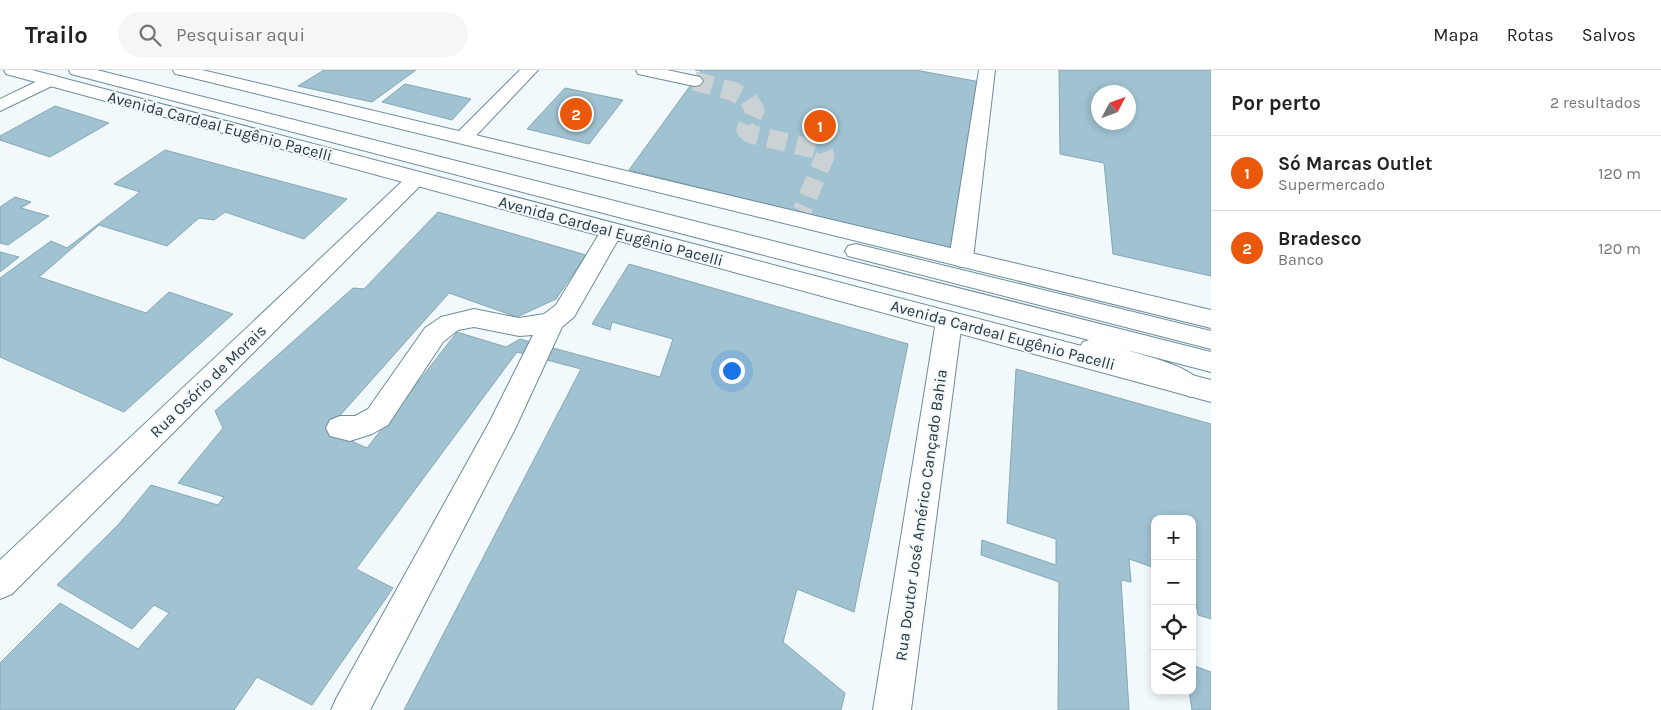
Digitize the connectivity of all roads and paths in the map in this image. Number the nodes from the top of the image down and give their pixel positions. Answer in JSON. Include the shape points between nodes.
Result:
{"nodes":[{"id":1,"x":12,"y":70,"type":"edge"},
{"id":2,"x":77,"y":70,"type":"edge"},
{"id":3,"x":132,"y":70,"type":"edge"},
{"id":4,"x":182,"y":70,"type":"edge"},
{"id":5,"x":530,"y":70,"type":"edge"},
{"id":6,"x":644,"y":70,"type":"edge"},
{"id":7,"x":987,"y":70,"type":"edge"},
{"id":8,"x":50,"y":80,"type":"junction"},
{"id":9,"x":694,"y":82,"type":"tunnel mouth"},
{"id":10,"x":0,"y":106,"type":"edge"},
{"id":11,"x":464,"y":137,"type":"junction"},
{"id":12,"x":416,"y":179,"type":"junction"},
{"id":13,"x":612,"y":231,"type":"junction"},
{"id":14,"x":961,"y":259,"type":"junction"},
{"id":15,"x":849,"y":269,"type":"junction"},
{"id":16,"x":1128,"y":319,"type":"junction"},
{"id":17,"x":1211,"y":319,"type":"edge"},
{"id":18,"x":552,"y":321,"type":"junction"},
{"id":19,"x":949,"y":321,"type":"junction"},
{"id":20,"x":1211,"y":340,"type":"edge"},
{"id":21,"x":1211,"y":362,"type":"edge"},
{"id":22,"x":1200,"y":388,"type":"edge"},
{"id":23,"x":340,"y":428,"type":"dead end"},
{"id":24,"x":0,"y":583,"type":"edge"},
{"id":25,"x":350,"y":710,"type":"edge"},
{"id":26,"x":892,"y":710,"type":"edge"}],
"edges":[{"from":1,"to":8,"type":"main road","name":"Avenida Cardeal Eugênio Pacelli"},
{"from":2,"to":15,"type":"main road","name":"Avenida Cardeal Eugênio Pacelli"},
{"from":3,"to":16,"type":"main road","name":"Avenida Cardeal Eugênio Pacelli"},
{"from":4,"to":11,"type":"main road"},
{"from":5,"to":11,"type":"main road"},
{"from":6,"to":9,"type":"main road"},
{"from":7,"to":14,"type":"main road"},
{"from":8,"to":10,"type":"main road"},
{"from":8,"to":12,"type":"main road","name":"Avenida Cardeal Eugênio Pacelli"},
{"from":11,"to":14,"type":"main road","via":[[801,215]]},
{"from":12,"to":13,"type":"main road","name":"Avenida Cardeal Eugênio Pacelli"},
{"from":12,"to":24,"type":"main road","name":"Rua Osório de Morais"},
{"from":13,"to":18,"type":"main road","via":[[565,311]]},
{"from":13,"to":19,"type":"main road","name":"Avenida Cardeal Eugênio Pacelli"},
{"from":14,"to":16,"type":"main road"},
{"from":14,"to":17,"type":"main road"},
{"from":15,"to":21,"type":"main road","name":"Avenida Cardeal Eugênio Pacelli"},
{"from":15,"to":22,"type":"main road","via":[[875,282],[1158,370]]},
{"from":16,"to":20,"type":"main road","name":"Avenida Cardeal Eugênio Pacelli"},
{"from":18,"to":23,"type":"main road","via":[[519,327],[474,318],[450,323],[434,335],[378,416],[362,426]]},
{"from":18,"to":25,"type":"main road","via":[[501,429]]},
{"from":19,"to":22,"type":"main road","name":"Avenida Cardeal Eugênio Pacelli"},
{"from":19,"to":26,"type":"main road","name":"Rua Doutor José Américo Cançado Bahia"}]}
